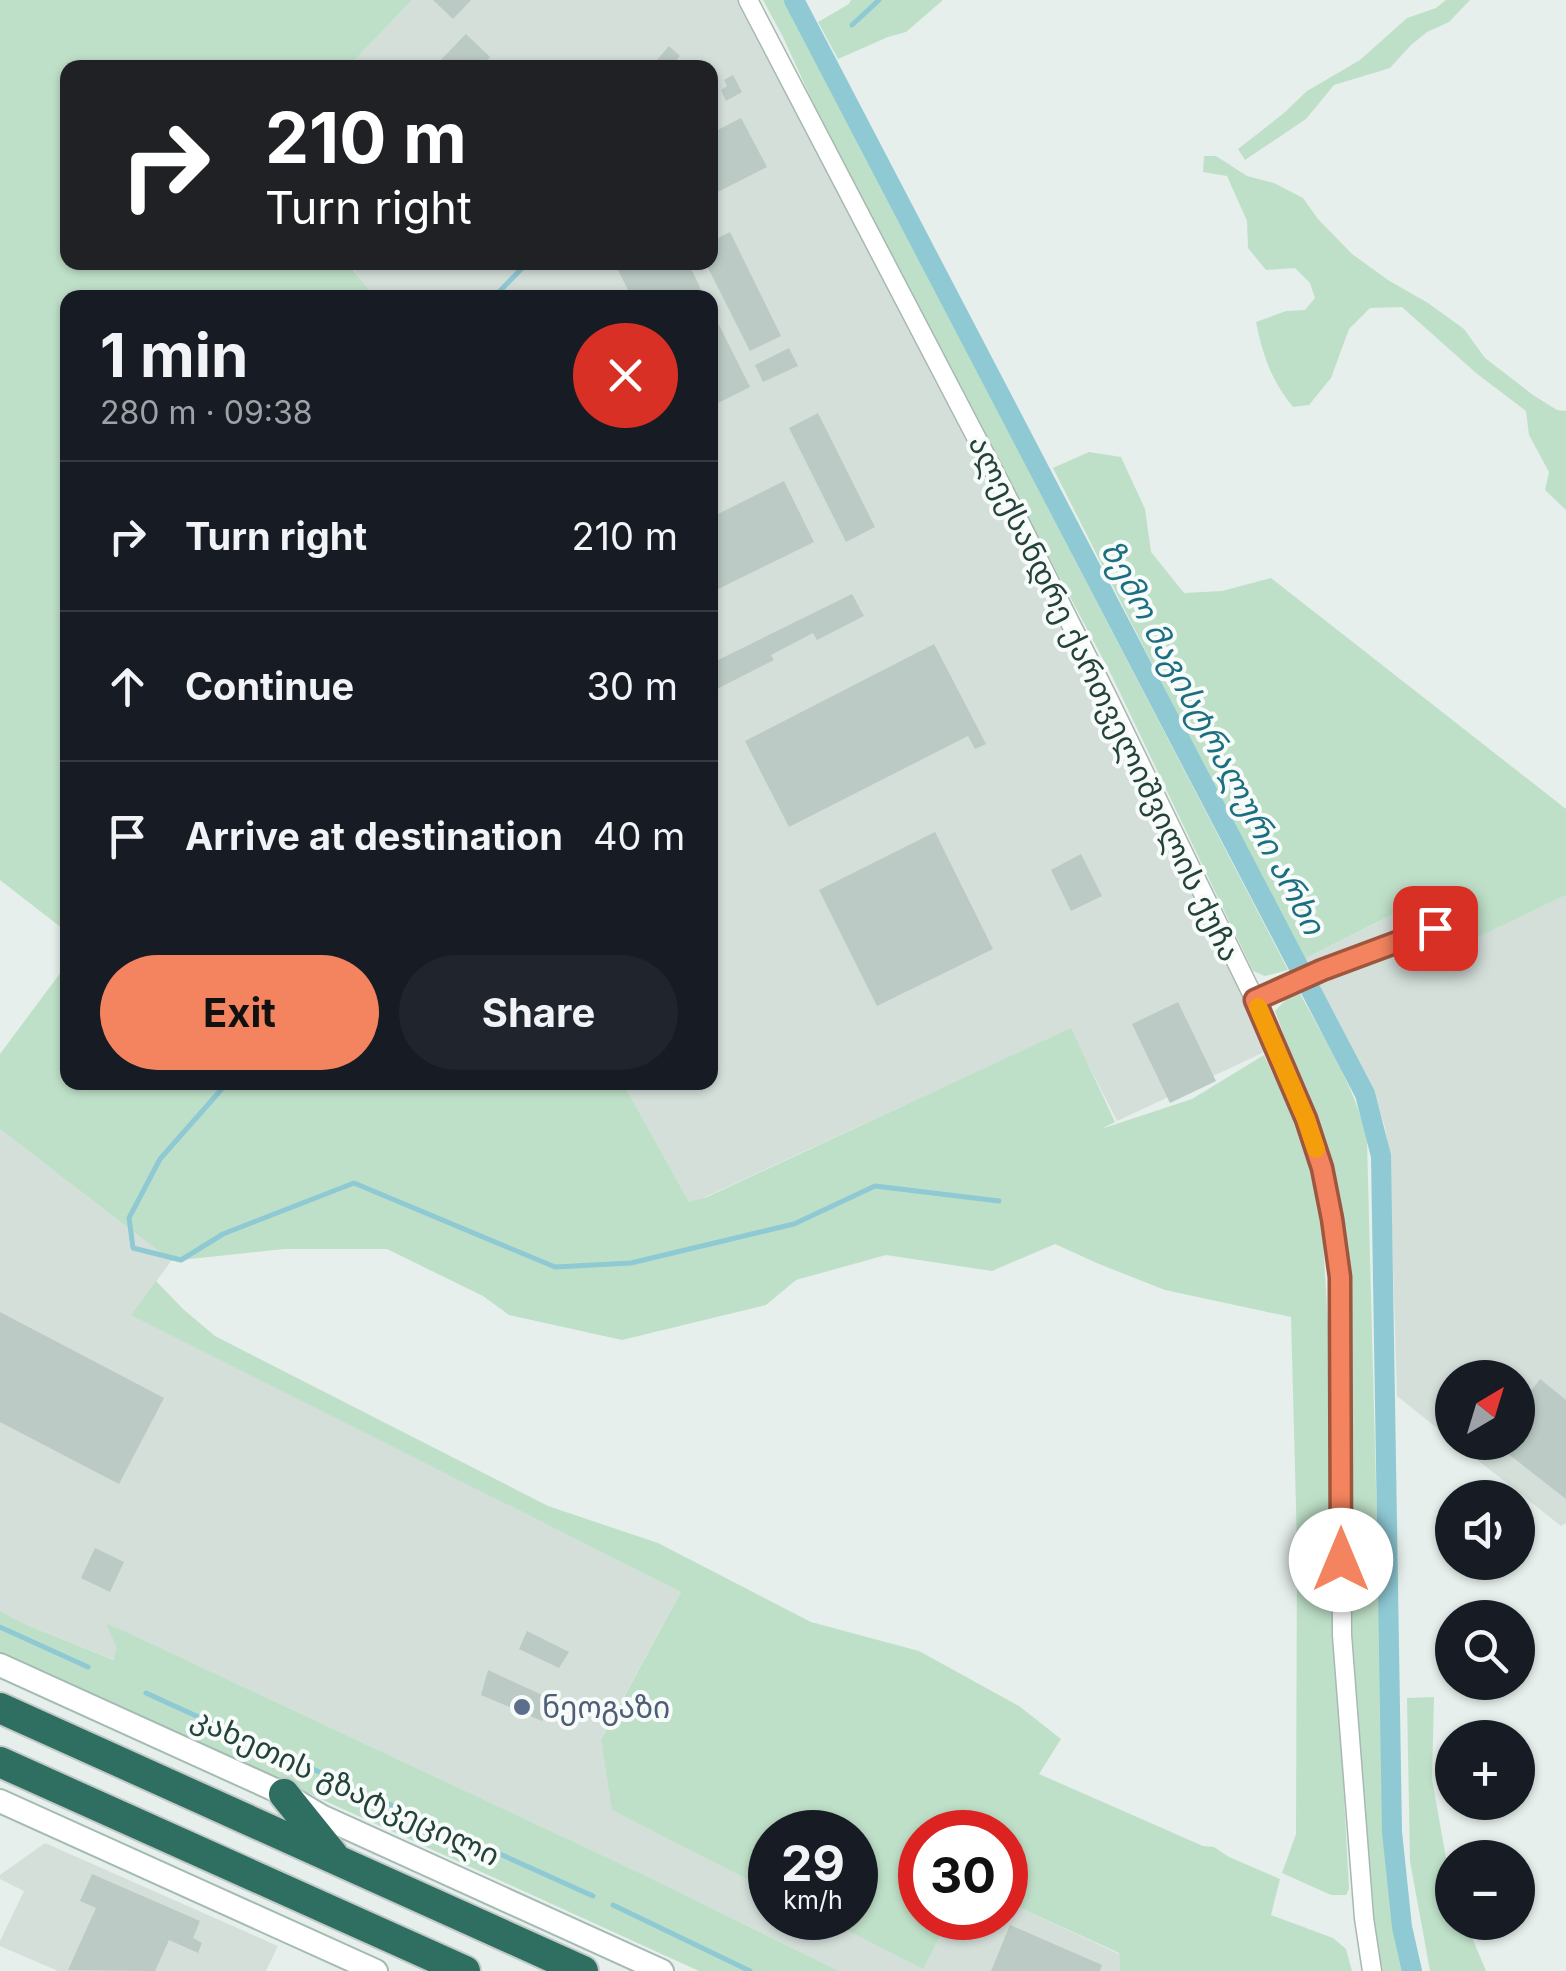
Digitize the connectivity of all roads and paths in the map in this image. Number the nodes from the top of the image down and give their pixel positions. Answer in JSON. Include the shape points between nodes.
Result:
{"nodes":[{"id":1,"x":748,"y":0,"type":"edge"},
{"id":2,"x":1463,"y":917,"type":"dead end"},
{"id":3,"x":1255,"y":1000,"type":"junction"},
{"id":4,"x":0,"y":1665,"type":"edge"},
{"id":5,"x":0,"y":1708,"type":"edge"},
{"id":6,"x":0,"y":1762,"type":"edge"},
{"id":7,"x":284,"y":1794,"type":"junction"},
{"id":8,"x":0,"y":1801,"type":"edge"},
{"id":9,"x":338,"y":1861,"type":"junction"},
{"id":10,"x":376,"y":1971,"type":"edge"},
{"id":11,"x":466,"y":1971,"type":"edge"},
{"id":12,"x":582,"y":1971,"type":"edge"},
{"id":13,"x":662,"y":1971,"type":"edge"},
{"id":14,"x":1372,"y":1971,"type":"edge"}],
"edges":[{"from":1,"to":3,"type":"street","name":"ალექსანდრე ქართველიშვილის ქუჩა","via":[[1000,483]]},
{"from":2,"to":3,"type":"street"},
{"from":3,"to":14,"type":"street","name":"ალექსანდრე ქართველიშვილის ქუჩა","via":[[1322,1168],[1340,1277],[1342,1635]]},
{"from":4,"to":7,"type":"street","name":"კახეთის გზატკეცილი"},
{"from":5,"to":9,"type":"highway"},
{"from":6,"to":11,"type":"highway"},
{"from":7,"to":9,"type":"highway"},
{"from":7,"to":13,"type":"street","name":"კახეთის გზატკეცილი"},
{"from":8,"to":10,"type":"street"},
{"from":9,"to":12,"type":"highway"}]}
